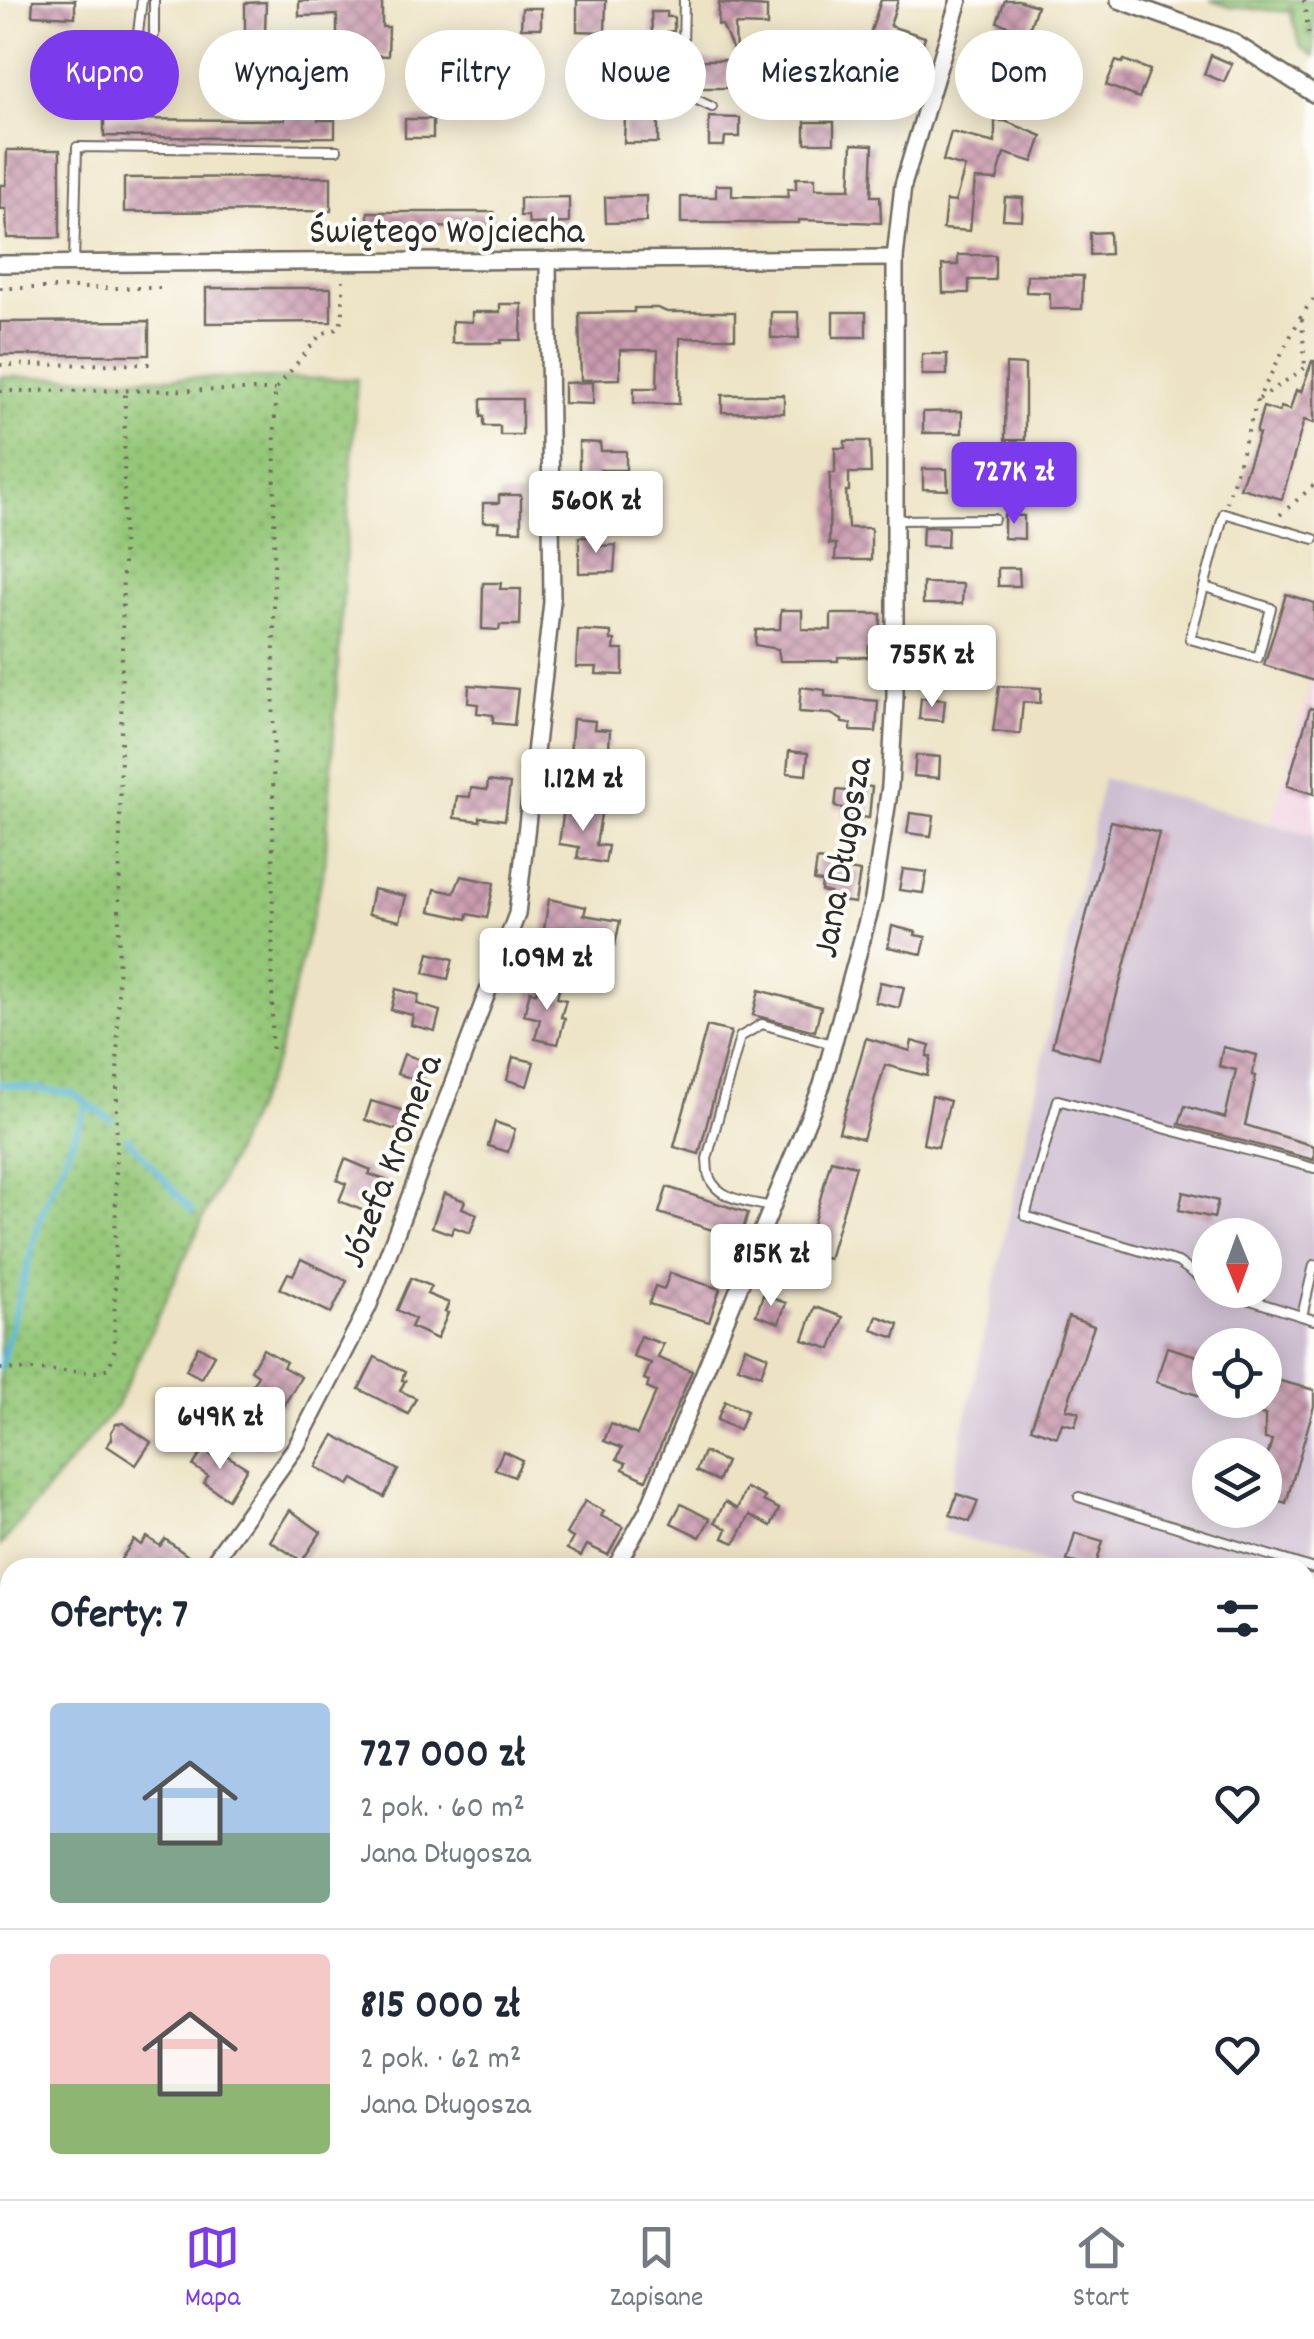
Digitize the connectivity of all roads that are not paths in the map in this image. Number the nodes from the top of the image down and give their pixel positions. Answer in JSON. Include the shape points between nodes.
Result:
{"nodes":[{"id":1,"x":142,"y":0,"type":"edge"},
{"id":2,"x":154,"y":0,"type":"edge"},
{"id":3,"x":684,"y":0,"type":"edge"},
{"id":4,"x":960,"y":0,"type":"edge"},
{"id":5,"x":1119,"y":0,"type":"edge"},
{"id":6,"x":138,"y":30,"type":"edge"},
{"id":7,"x":154,"y":30,"type":"edge"},
{"id":8,"x":1314,"y":94,"type":"edge"},
{"id":9,"x":712,"y":107,"type":"dead end"},
{"id":10,"x":337,"y":150,"type":"dead end"},
{"id":11,"x":895,"y":258,"type":"junction"},
{"id":12,"x":548,"y":260,"type":"junction"},
{"id":13,"x":0,"y":264,"type":"edge"},
{"id":14,"x":74,"y":264,"type":"junction"},
{"id":15,"x":994,"y":518,"type":"dead end"},
{"id":16,"x":896,"y":520,"type":"junction"},
{"id":17,"x":1314,"y":539,"type":"edge"},
{"id":18,"x":1204,"y":587,"type":"junction"},
{"id":19,"x":833,"y":1045,"type":"junction"},
{"id":20,"x":1314,"y":1168,"type":"edge"},
{"id":21,"x":772,"y":1208,"type":"junction"},
{"id":22,"x":1314,"y":1265,"type":"edge"},
{"id":23,"x":1192,"y":1272,"type":"edge"},
{"id":24,"x":1276,"y":1308,"type":"edge"},
{"id":25,"x":1302,"y":1316,"type":"junction"},
{"id":26,"x":1314,"y":1320,"type":"edge"},
{"id":27,"x":1080,"y":1497,"type":"dead end"},
{"id":28,"x":216,"y":1558,"type":"edge"},
{"id":29,"x":621,"y":1558,"type":"edge"},
{"id":30,"x":1278,"y":1558,"type":"edge"}],
"edges":[{"from":1,"to":6,"type":"lane"},
{"from":2,"to":7,"type":"lane"},
{"from":3,"to":9,"type":"lane","via":[[682,93]]},
{"from":4,"to":11,"type":"street","name":"Jana Długosza","via":[[903,185]]},
{"from":5,"to":8,"type":"street","via":[[1230,40]]},
{"from":10,"to":14,"type":"lane","via":[[77,147]]},
{"from":11,"to":12,"type":"street","name":"Świętego Wojciecha"},
{"from":11,"to":16,"type":"street","name":"Jana Długosza"},
{"from":12,"to":14,"type":"street","name":"Świętego Wojciecha"},
{"from":12,"to":28,"type":"street","name":"Józefa Kromera","via":[[552,602],[517,914],[368,1306],[298,1445]]},
{"from":13,"to":14,"type":"street","name":"Świętego Wojciecha"},
{"from":15,"to":16,"type":"lane"},
{"from":16,"to":19,"type":"street","name":"Jana Długosza","via":[[890,786],[873,898]]},
{"from":17,"to":18,"type":"lane","via":[[1224,513]]},
{"from":18,"to":18,"type":"lane","via":[[1190,639],[1258,658],[1271,608]]},
{"from":19,"to":21,"type":"street","name":"Jana Długosza"},
{"from":19,"to":21,"type":"lane","via":[[762,1024],[740,1037],[708,1176],[733,1198]]},
{"from":20,"to":23,"type":"lane","via":[[1058,1100],[1026,1216]]},
{"from":21,"to":29,"type":"street","name":"Jana Długosza","via":[[647,1512]]},
{"from":22,"to":25,"type":"lane"},
{"from":24,"to":25,"type":"lane"},
{"from":25,"to":26,"type":"lane"},
{"from":27,"to":30,"type":"lane"}]}
